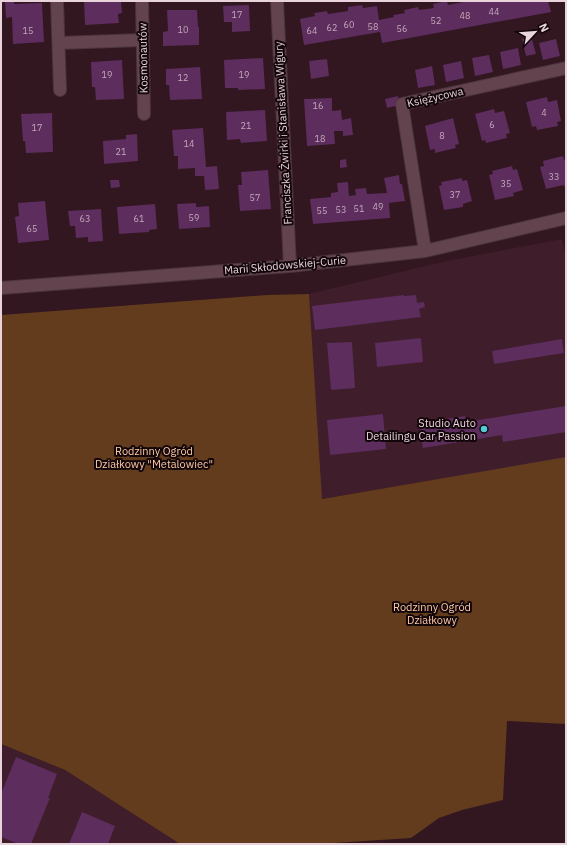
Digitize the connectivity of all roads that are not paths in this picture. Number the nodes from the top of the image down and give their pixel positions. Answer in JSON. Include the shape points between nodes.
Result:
{"nodes":[{"id":1,"x":57,"y":1,"type":"edge"},
{"id":2,"x":142,"y":1,"type":"edge"},
{"id":3,"x":277,"y":1,"type":"edge"},
{"id":4,"x":142,"y":40,"type":"junction"},
{"id":5,"x":59,"y":43,"type":"junction"},
{"id":6,"x":566,"y":68,"type":"edge"},
{"id":7,"x":60,"y":90,"type":"dead end"},
{"id":8,"x":144,"y":114,"type":"dead end"},
{"id":9,"x":566,"y":218,"type":"edge"},
{"id":10,"x":425,"y":250,"type":"junction"},
{"id":11,"x":290,"y":266,"type":"junction"},
{"id":12,"x":1,"y":288,"type":"edge"}],
"edges":[{"from":1,"to":5,"type":"street"},
{"from":2,"to":4,"type":"street","name":"Kosmonautów"},
{"from":3,"to":11,"type":"street","name":"Franciszka Żwirki i Stanisława Wigury"},
{"from":4,"to":5,"type":"street"},
{"from":4,"to":8,"type":"street","name":"Kosmonautów"},
{"from":5,"to":7,"type":"street"},
{"from":6,"to":10,"type":"street","name":"Księżycowa","via":[[402,104]]},
{"from":9,"to":10,"type":"street","name":"Marii Skłodowskiej-Curie"},
{"from":10,"to":11,"type":"street","name":"Marii Skłodowskiej-Curie"},
{"from":11,"to":12,"type":"street","name":"Marii Skłodowskiej-Curie"}]}
